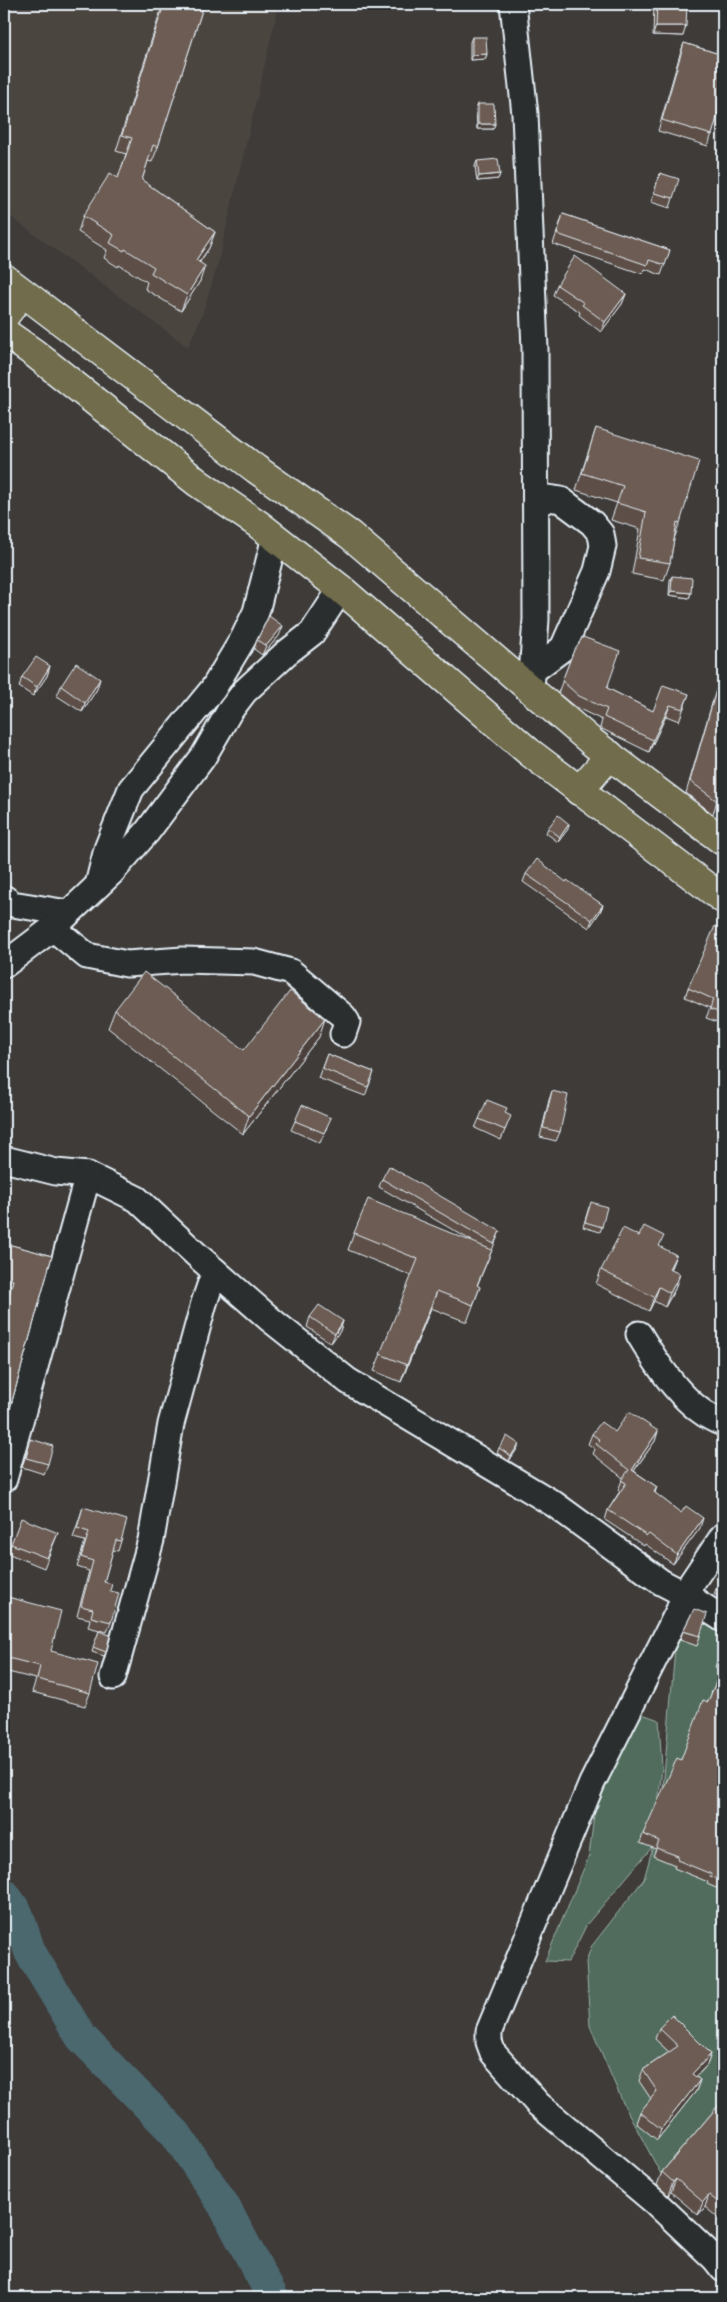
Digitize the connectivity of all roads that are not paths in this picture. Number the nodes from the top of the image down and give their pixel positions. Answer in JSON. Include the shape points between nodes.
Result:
{"nodes":[{"id":1,"x":513,"y":4,"type":"edge"},
{"id":2,"x":13,"y":285,"type":"edge"},
{"id":3,"x":4,"y":317,"type":"edge"},
{"id":4,"x":4,"y":332,"type":"edge"},
{"id":5,"x":536,"y":507,"type":"junction"},
{"id":6,"x":275,"y":537,"type":"junction"},
{"id":7,"x":341,"y":589,"type":"junction"},
{"id":8,"x":532,"y":680,"type":"junction"},
{"id":9,"x":610,"y":756,"type":"junction"},
{"id":10,"x":579,"y":791,"type":"junction"},
{"id":11,"x":723,"y":840,"type":"edge"},
{"id":12,"x":98,"y":885,"type":"junction"},
{"id":13,"x":4,"y":898,"type":"edge"},
{"id":14,"x":723,"y":899,"type":"edge"},
{"id":15,"x":60,"y":921,"type":"junction"},
{"id":16,"x":4,"y":965,"type":"edge"},
{"id":17,"x":343,"y":1034,"type":"dead end"},
{"id":18,"x":4,"y":1160,"type":"edge"},
{"id":19,"x":88,"y":1175,"type":"junction"},
{"id":20,"x":215,"y":1271,"type":"junction"},
{"id":21,"x":639,"y":1334,"type":"dead end"},
{"id":22,"x":723,"y":1423,"type":"edge"},
{"id":23,"x":4,"y":1479,"type":"edge"},
{"id":24,"x":723,"y":1536,"type":"edge"},
{"id":25,"x":684,"y":1594,"type":"junction"},
{"id":26,"x":723,"y":1619,"type":"edge"},
{"id":27,"x":113,"y":1677,"type":"dead end"},
{"id":28,"x":723,"y":2269,"type":"edge"}],
"edges":[{"from":1,"to":5,"type":"street","via":[[525,114],[532,252]]},
{"from":2,"to":3,"type":"highway"},
{"from":2,"to":8,"type":"highway","via":[[350,536]]},
{"from":4,"to":6,"type":"highway","via":[[198,483]]},
{"from":5,"to":8,"type":"street","via":[[536,619]]},
{"from":5,"to":8,"type":"street","via":[[548,498],[561,500],[592,523],[601,534],[603,546],[597,571],[563,648]]},
{"from":6,"to":7,"type":"highway"},
{"from":6,"to":12,"type":"street","via":[[256,612],[247,630],[213,689],[130,789],[109,841]]},
{"from":7,"to":10,"type":"highway","via":[[529,752]]},
{"from":7,"to":12,"type":"street","via":[[312,633],[245,690],[203,757],[152,825]]},
{"from":8,"to":9,"type":"highway"},
{"from":9,"to":10,"type":"highway"},
{"from":9,"to":11,"type":"highway"},
{"from":10,"to":14,"type":"highway"},
{"from":12,"to":15,"type":"street"},
{"from":13,"to":15,"type":"street","via":[[12,904]]},
{"from":15,"to":16,"type":"street"},
{"from":15,"to":17,"type":"street","via":[[87,956],[127,964],[183,960],[254,962],[291,972],[343,1016],[347,1022]]},
{"from":18,"to":19,"type":"street","via":[[56,1172]]},
{"from":19,"to":20,"type":"street","via":[[137,1199]]},
{"from":19,"to":23,"type":"street"},
{"from":20,"to":25,"type":"street","via":[[348,1381],[554,1504],[661,1582]]},
{"from":20,"to":27,"type":"street","via":[[171,1424],[151,1540]]},
{"from":21,"to":22,"type":"street","via":[[682,1393],[706,1415]]},
{"from":24,"to":25,"type":"street"},
{"from":25,"to":26,"type":"street"},
{"from":25,"to":28,"type":"street","via":[[588,1792],[493,2020],[489,2042],[493,2053],[538,2104],[656,2203]]}]}
